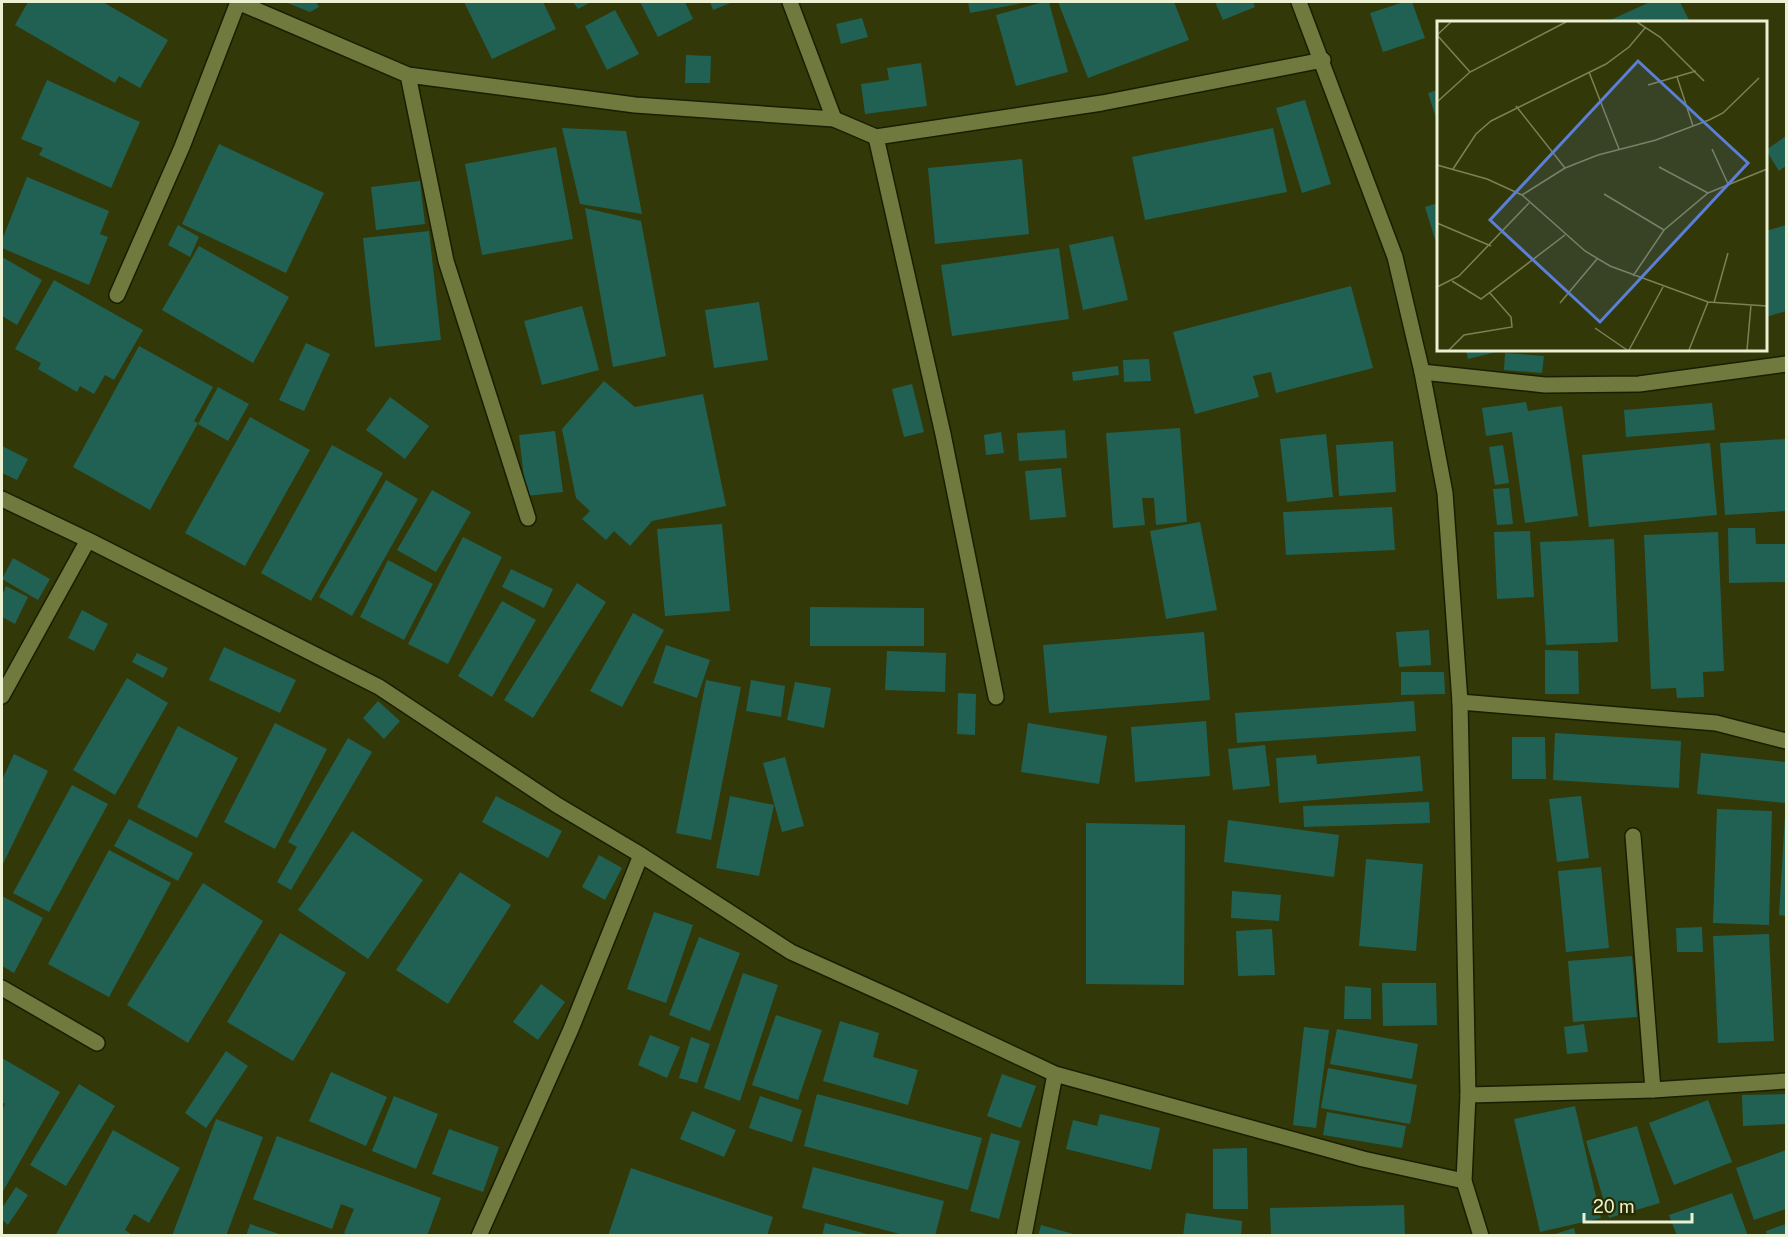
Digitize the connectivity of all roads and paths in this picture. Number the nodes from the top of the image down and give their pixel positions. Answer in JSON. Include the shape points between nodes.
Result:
{"nodes":[{"id":1,"x":238,"y":2,"type":"edge"},
{"id":2,"x":790,"y":2,"type":"edge"},
{"id":3,"x":1299,"y":2,"type":"edge"},
{"id":4,"x":1323,"y":60,"type":"junction"},
{"id":5,"x":408,"y":75,"type":"junction"},
{"id":6,"x":834,"y":119,"type":"junction"},
{"id":7,"x":876,"y":137,"type":"junction"},
{"id":8,"x":117,"y":295,"type":"dead end"},
{"id":9,"x":1786,"y":364,"type":"edge"},
{"id":10,"x":1422,"y":372,"type":"junction"},
{"id":11,"x":2,"y":499,"type":"edge"},
{"id":12,"x":528,"y":518,"type":"dead end"},
{"id":13,"x":88,"y":540,"type":"junction"},
{"id":14,"x":2,"y":696,"type":"edge"},
{"id":15,"x":996,"y":697,"type":"dead end"},
{"id":16,"x":1460,"y":702,"type":"junction"},
{"id":17,"x":1786,"y":741,"type":"edge"},
{"id":18,"x":1633,"y":836,"type":"dead end"},
{"id":19,"x":641,"y":855,"type":"junction"},
{"id":20,"x":2,"y":988,"type":"edge"},
{"id":21,"x":97,"y":1044,"type":"dead end"},
{"id":22,"x":1055,"y":1074,"type":"junction"},
{"id":23,"x":1786,"y":1081,"type":"edge"},
{"id":24,"x":1653,"y":1090,"type":"junction"},
{"id":25,"x":1468,"y":1095,"type":"junction"},
{"id":26,"x":1464,"y":1181,"type":"junction"},
{"id":27,"x":479,"y":1236,"type":"edge"},
{"id":28,"x":1024,"y":1236,"type":"edge"},
{"id":29,"x":1481,"y":1236,"type":"edge"}],
"edges":[{"from":1,"to":5,"type":"street"},
{"from":1,"to":8,"type":"street","via":[[182,147]]},
{"from":2,"to":6,"type":"street"},
{"from":3,"to":4,"type":"street"},
{"from":4,"to":7,"type":"street","via":[[1102,103]]},
{"from":4,"to":10,"type":"street","via":[[1395,257]]},
{"from":5,"to":6,"type":"street","via":[[635,105]]},
{"from":5,"to":12,"type":"street","via":[[446,261]]},
{"from":6,"to":7,"type":"street"},
{"from":7,"to":15,"type":"street","via":[[943,434]]},
{"from":9,"to":10,"type":"street","via":[[1639,384],[1545,385]]},
{"from":10,"to":16,"type":"street","via":[[1445,493]]},
{"from":11,"to":13,"type":"street"},
{"from":13,"to":14,"type":"street"},
{"from":13,"to":19,"type":"street","via":[[379,687],[557,806]]},
{"from":16,"to":17,"type":"street","via":[[1716,723]]},
{"from":16,"to":25,"type":"street"},
{"from":18,"to":24,"type":"street"},
{"from":19,"to":22,"type":"street","via":[[791,952]]},
{"from":19,"to":27,"type":"street","via":[[571,1029]]},
{"from":20,"to":21,"type":"street"},
{"from":22,"to":26,"type":"street","via":[[1363,1159]]},
{"from":22,"to":28,"type":"street"},
{"from":23,"to":24,"type":"street"},
{"from":24,"to":25,"type":"street"},
{"from":25,"to":26,"type":"street"},
{"from":26,"to":29,"type":"street"}]}
